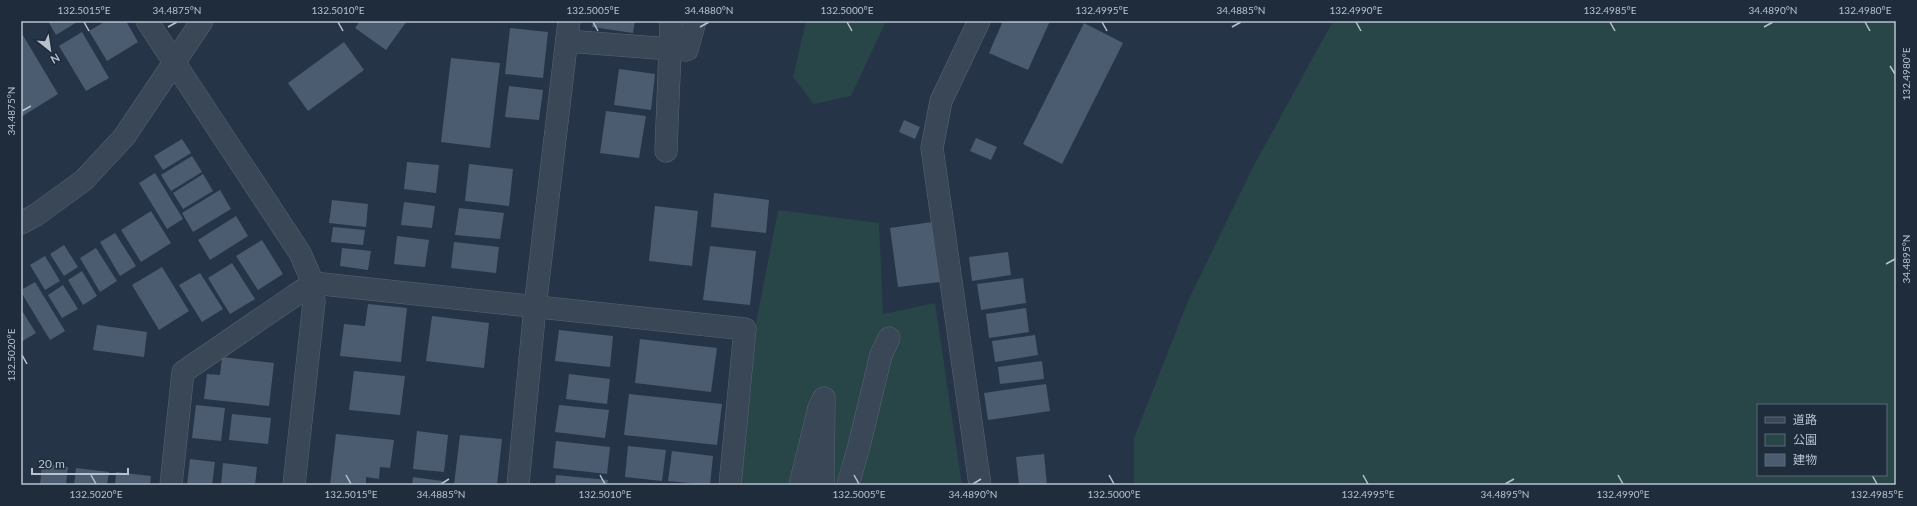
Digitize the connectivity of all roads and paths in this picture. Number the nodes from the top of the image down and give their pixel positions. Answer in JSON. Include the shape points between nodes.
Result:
{"nodes":[{"id":1,"x":147,"y":21,"type":"edge"},
{"id":2,"x":202,"y":21,"type":"edge"},
{"id":3,"x":671,"y":21,"type":"edge"},
{"id":4,"x":695,"y":21,"type":"edge"},
{"id":5,"x":979,"y":21,"type":"edge"},
{"id":6,"x":568,"y":31,"type":"edge"},
{"id":7,"x":670,"y":49,"type":"junction"},
{"id":8,"x":174,"y":62,"type":"junction"},
{"id":9,"x":666,"y":151,"type":"dead end"},
{"id":10,"x":21,"y":223,"type":"edge"},
{"id":11,"x":313,"y":283,"type":"junction"},
{"id":12,"x":535,"y":306,"type":"junction"},
{"id":13,"x":889,"y":338,"type":"dead end"},
{"id":14,"x":171,"y":485,"type":"edge"},
{"id":15,"x":294,"y":485,"type":"edge"},
{"id":16,"x":518,"y":485,"type":"edge"},
{"id":17,"x":730,"y":485,"type":"edge"},
{"id":18,"x":800,"y":485,"type":"edge"},
{"id":19,"x":823,"y":485,"type":"edge"},
{"id":20,"x":848,"y":485,"type":"edge"},
{"id":21,"x":980,"y":485,"type":"edge"}],
"edges":[{"from":1,"to":8,"type":"street"},
{"from":2,"to":8,"type":"street"},
{"from":3,"to":7,"type":"street"},
{"from":4,"to":7,"type":"street","via":[[687,50]]},
{"from":5,"to":21,"type":"street","via":[[942,101],[932,148]]},
{"from":6,"to":7,"type":"street"},
{"from":6,"to":12,"type":"street"},
{"from":7,"to":9,"type":"street"},
{"from":8,"to":10,"type":"street","via":[[124,137],[84,180]]},
{"from":8,"to":11,"type":"street","via":[[300,253]]},
{"from":11,"to":12,"type":"street"},
{"from":11,"to":14,"type":"street","via":[[183,372]]},
{"from":11,"to":15,"type":"street","via":[[314,302]]},
{"from":12,"to":16,"type":"street"},
{"from":12,"to":17,"type":"street","via":[[745,329]]},
{"from":13,"to":20,"type":"street","via":[[880,355]]},
{"from":18,"to":19,"type":"street","via":[[818,408],[824,398]]}]}
